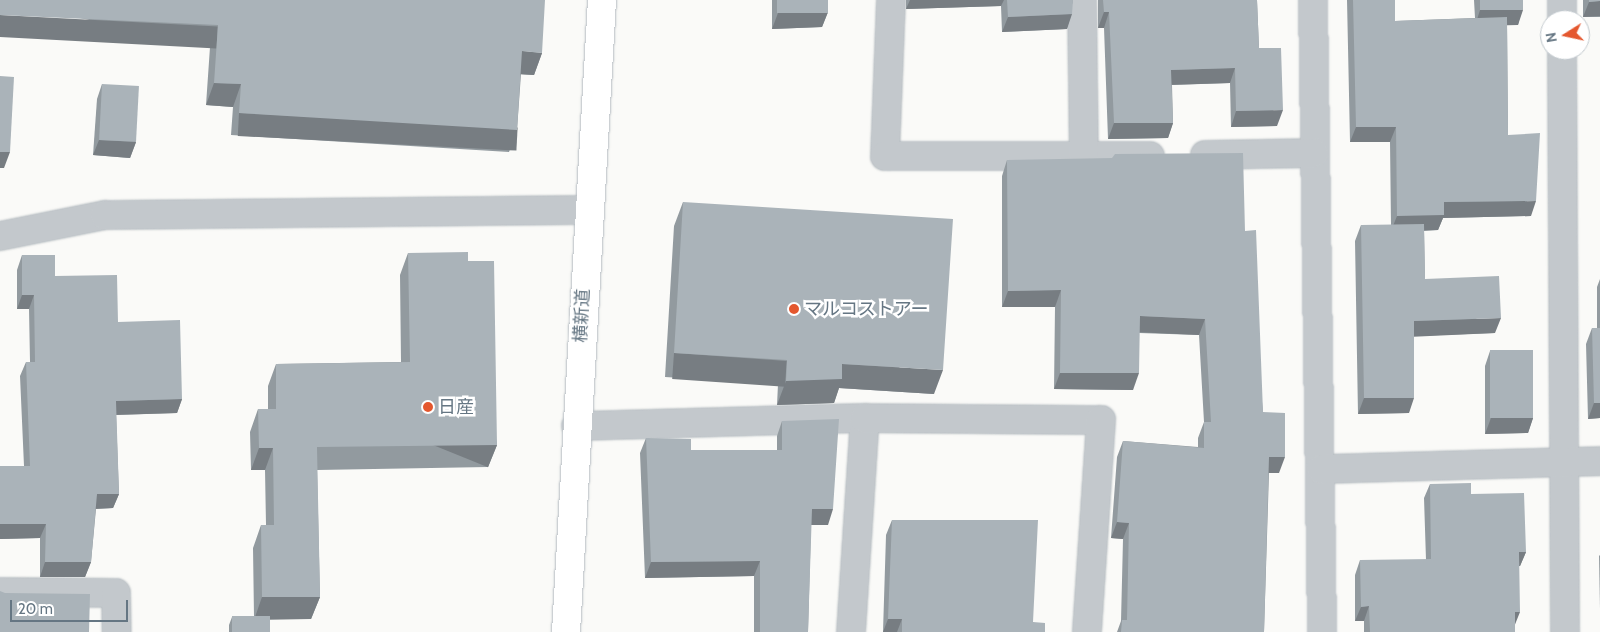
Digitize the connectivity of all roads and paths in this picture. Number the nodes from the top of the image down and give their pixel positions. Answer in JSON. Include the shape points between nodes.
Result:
{"nodes":[{"id":1,"x":602,"y":0,"type":"edge"},
{"id":2,"x":891,"y":0,"type":"edge"},
{"id":3,"x":1082,"y":0,"type":"edge"},
{"id":4,"x":1313,"y":0,"type":"edge"},
{"id":5,"x":1562,"y":60,"type":"edge"},
{"id":6,"x":1314,"y":153,"type":"junction"},
{"id":7,"x":1084,"y":157,"type":"junction"},
{"id":8,"x":586,"y":210,"type":"junction"},
{"id":9,"x":0,"y":236,"type":"edge"},
{"id":10,"x":865,"y":418,"type":"junction"},
{"id":11,"x":576,"y":426,"type":"junction"},
{"id":12,"x":1564,"y":462,"type":"junction"},
{"id":13,"x":1600,"y":462,"type":"edge"},
{"id":14,"x":1320,"y":470,"type":"junction"},
{"id":15,"x":0,"y":592,"type":"edge"},
{"id":16,"x":116,"y":632,"type":"edge"},
{"id":17,"x":566,"y":632,"type":"edge"},
{"id":18,"x":851,"y":632,"type":"edge"},
{"id":19,"x":1087,"y":632,"type":"edge"},
{"id":20,"x":1322,"y":632,"type":"edge"},
{"id":21,"x":1565,"y":632,"type":"edge"}],
"edges":[{"from":1,"to":8,"type":"street","name":"横新道"},
{"from":2,"to":7,"type":"street","via":[[885,156]]},
{"from":3,"to":7,"type":"street"},
{"from":4,"to":6,"type":"street"},
{"from":5,"to":12,"type":"street"},
{"from":6,"to":7,"type":"street"},
{"from":6,"to":14,"type":"street"},
{"from":8,"to":9,"type":"street","via":[[105,215]]},
{"from":8,"to":11,"type":"street","name":"横新道"},
{"from":10,"to":11,"type":"street"},
{"from":10,"to":18,"type":"street"},
{"from":10,"to":19,"type":"street","via":[[1101,420]]},
{"from":11,"to":17,"type":"street","name":"横新道"},
{"from":12,"to":13,"type":"street"},
{"from":12,"to":14,"type":"street"},
{"from":12,"to":21,"type":"street"},
{"from":14,"to":20,"type":"street"},
{"from":15,"to":16,"type":"street","via":[[116,593]]}]}
